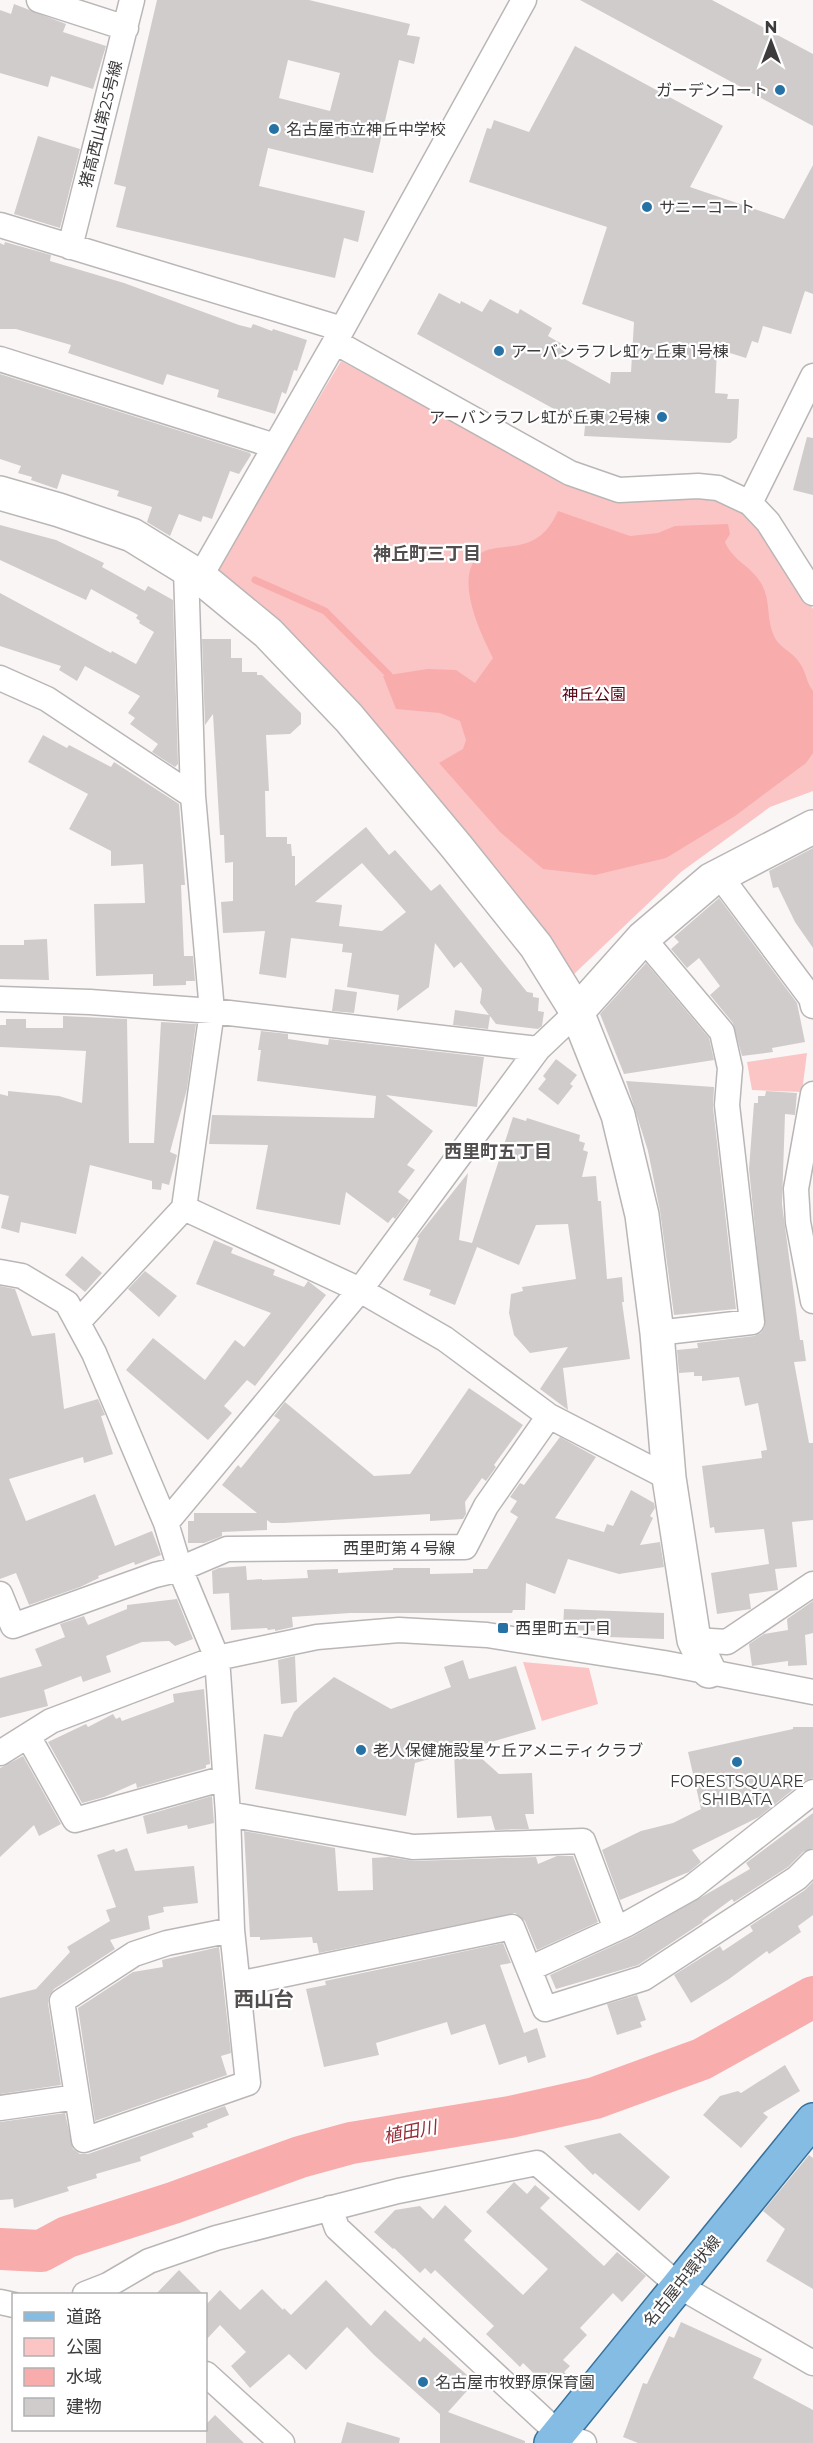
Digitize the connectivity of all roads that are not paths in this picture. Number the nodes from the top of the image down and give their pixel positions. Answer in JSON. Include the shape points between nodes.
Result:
{"nodes":[{"id":1,"x":39,"y":0,"type":"edge"},
{"id":2,"x":132,"y":0,"type":"edge"},
{"id":3,"x":524,"y":0,"type":"edge"},
{"id":4,"x":126,"y":28,"type":"junction"},
{"id":5,"x":0,"y":225,"type":"edge"},
{"id":6,"x":70,"y":247,"type":"junction"},
{"id":7,"x":339,"y":335,"type":"junction"},
{"id":8,"x":0,"y":359,"type":"edge"},
{"id":9,"x":813,"y":376,"type":"edge"},
{"id":10,"x":275,"y":446,"type":"junction"},
{"id":11,"x":0,"y":493,"type":"edge"},
{"id":12,"x":750,"y":503,"type":"junction"},
{"id":13,"x":193,"y":573,"type":"junction"},
{"id":14,"x":813,"y":593,"type":"edge"},
{"id":15,"x":0,"y":678,"type":"edge"},
{"id":16,"x":193,"y":796,"type":"junction"},
{"id":17,"x":813,"y":827,"type":"edge"},
{"id":18,"x":720,"y":876,"type":"junction"},
{"id":19,"x":643,"y":938,"type":"junction"},
{"id":20,"x":0,"y":999,"type":"edge"},
{"id":21,"x":812,"y":1001,"type":"edge"},
{"id":22,"x":212,"y":1011,"type":"junction"},
{"id":23,"x":577,"y":1012,"type":"junction"},
{"id":24,"x":538,"y":1049,"type":"junction"},
{"id":25,"x":813,"y":1094,"type":"edge"},
{"id":26,"x":808,"y":1156,"type":"edge"},
{"id":27,"x":184,"y":1208,"type":"junction"},
{"id":28,"x":0,"y":1272,"type":"edge"},
{"id":29,"x":360,"y":1290,"type":"junction"},
{"id":30,"x":813,"y":1301,"type":"edge"},
{"id":31,"x":78,"y":1322,"type":"junction"},
{"id":32,"x":657,"y":1333,"type":"junction"},
{"id":33,"x":549,"y":1416,"type":"junction"},
{"id":34,"x":669,"y":1478,"type":"junction"},
{"id":35,"x":166,"y":1523,"type":"junction"},
{"id":36,"x":180,"y":1569,"type":"junction"},
{"id":37,"x":813,"y":1584,"type":"edge"},
{"id":38,"x":0,"y":1594,"type":"edge"},
{"id":39,"x":694,"y":1640,"type":"junction"},
{"id":40,"x":217,"y":1658,"type":"junction"},
{"id":41,"x":709,"y":1671,"type":"junction"},
{"id":42,"x":813,"y":1692,"type":"edge"},
{"id":43,"x":28,"y":1736,"type":"junction"},
{"id":44,"x":0,"y":1753,"type":"edge"},
{"id":45,"x":225,"y":1778,"type":"junction"},
{"id":46,"x":813,"y":1792,"type":"edge"},
{"id":47,"x":228,"y":1814,"type":"junction"},
{"id":48,"x":813,"y":1862,"type":"edge"},
{"id":49,"x":616,"y":1929,"type":"junction"},
{"id":50,"x":232,"y":1930,"type":"junction"},
{"id":51,"x":529,"y":1969,"type":"junction"},
{"id":52,"x":238,"y":1984,"type":"junction"},
{"id":53,"x":78,"y":2097,"type":"junction"},
{"id":54,"x":0,"y":2108,"type":"edge"},
{"id":55,"x":810,"y":2128,"type":"edge"},
{"id":56,"x":330,"y":2208,"type":"junction"},
{"id":57,"x":679,"y":2286,"type":"junction"},
{"id":58,"x":113,"y":2290,"type":"edge"},
{"id":59,"x":96,"y":2293,"type":"edge"},
{"id":60,"x":813,"y":2363,"type":"edge"},
{"id":61,"x":207,"y":2375,"type":"edge"},
{"id":62,"x":565,"y":2440,"type":"edge"},
{"id":63,"x":282,"y":2443,"type":"edge"}],
"edges":[{"from":1,"to":4,"type":"street"},
{"from":2,"to":4,"type":"street","name":"猪高西山第25号線"},
{"from":3,"to":7,"type":"street"},
{"from":4,"to":6,"type":"street","name":"猪高西山第25号線"},
{"from":5,"to":6,"type":"street"},
{"from":6,"to":7,"type":"street"},
{"from":7,"to":10,"type":"street"},
{"from":7,"to":12,"type":"street","via":[[570,473],[592,482],[619,490],[718,488]]},
{"from":8,"to":10,"type":"street"},
{"from":9,"to":12,"type":"street"},
{"from":10,"to":13,"type":"street"},
{"from":11,"to":13,"type":"street","via":[[132,535]]},
{"from":12,"to":14,"type":"street","via":[[768,522]]},
{"from":13,"to":16,"type":"street"},
{"from":13,"to":23,"type":"street","via":[[268,633],[349,718],[536,946]]},
{"from":15,"to":16,"type":"street","via":[[47,699]]},
{"from":16,"to":22,"type":"street"},
{"from":17,"to":18,"type":"street"},
{"from":18,"to":19,"type":"street"},
{"from":18,"to":21,"type":"street"},
{"from":19,"to":23,"type":"street"},
{"from":19,"to":32,"type":"street","via":[[722,1032],[730,1068],[727,1105],[752,1322]]},
{"from":20,"to":22,"type":"street"},
{"from":22,"to":24,"type":"street"},
{"from":22,"to":27,"type":"street"},
{"from":23,"to":24,"type":"street"},
{"from":23,"to":32,"type":"street","via":[[618,1115],[642,1215]]},
{"from":24,"to":29,"type":"street"},
{"from":25,"to":26,"type":"street"},
{"from":26,"to":30,"type":"street","via":[[796,1189]]},
{"from":27,"to":29,"type":"street"},
{"from":27,"to":31,"type":"street"},
{"from":28,"to":31,"type":"street","via":[[22,1276],[67,1303]]},
{"from":29,"to":33,"type":"street","via":[[445,1339]]},
{"from":29,"to":35,"type":"street"},
{"from":31,"to":35,"type":"street"},
{"from":32,"to":34,"type":"street"},
{"from":33,"to":34,"type":"street"},
{"from":33,"to":36,"type":"street","name":"西里町第４号線","via":[[486,1506],[465,1547],[227,1549]]},
{"from":34,"to":39,"type":"street"},
{"from":35,"to":36,"type":"street"},
{"from":36,"to":38,"type":"street","via":[[13,1626]]},
{"from":36,"to":40,"type":"street"},
{"from":37,"to":39,"type":"street","via":[[727,1642]]},
{"from":39,"to":41,"type":"street"},
{"from":40,"to":41,"type":"street","via":[[317,1637],[399,1630],[487,1635]]},
{"from":40,"to":43,"type":"street","via":[[51,1721]]},
{"from":40,"to":45,"type":"street"},
{"from":41,"to":42,"type":"street"},
{"from":43,"to":44,"type":"street"},
{"from":43,"to":45,"type":"street","via":[[75,1820]]},
{"from":45,"to":47,"type":"street"},
{"from":46,"to":49,"type":"street","via":[[691,1888]]},
{"from":47,"to":49,"type":"street","via":[[413,1847],[583,1841]]},
{"from":47,"to":50,"type":"street"},
{"from":48,"to":51,"type":"street","via":[[797,1878],[644,1978],[545,2009]]},
{"from":49,"to":51,"type":"street"},
{"from":50,"to":52,"type":"street"},
{"from":50,"to":53,"type":"street","via":[[134,1954],[62,2001]]},
{"from":51,"to":52,"type":"street","via":[[512,1927]]},
{"from":52,"to":53,"type":"street","via":[[248,2083],[84,2139]]},
{"from":53,"to":54,"type":"street"},
{"from":55,"to":57,"type":"main road","name":"名古屋中環状線"},
{"from":56,"to":57,"type":"street","via":[[537,2163]]},
{"from":56,"to":58,"type":"street","via":[[205,2241],[149,2261]]},
{"from":56,"to":62,"type":"street","via":[[337,2228]]},
{"from":57,"to":60,"type":"street"},
{"from":57,"to":62,"type":"main road","name":"名古屋中環状線"},
{"from":58,"to":59,"type":"street"},
{"from":61,"to":63,"type":"street"}]}
